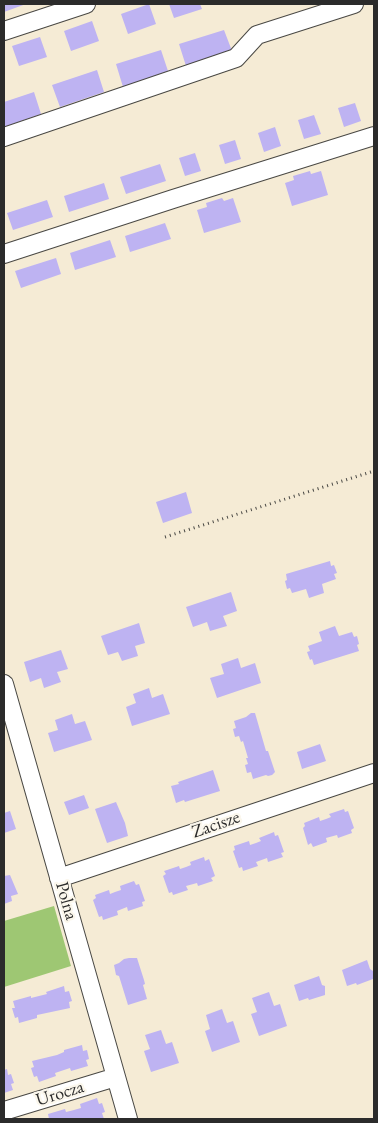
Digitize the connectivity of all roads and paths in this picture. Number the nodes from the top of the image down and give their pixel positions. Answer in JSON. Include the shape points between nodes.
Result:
{"nodes":[{"id":1,"x":86,"y":4,"type":"edge"},
{"id":2,"x":354,"y":4,"type":"edge"},
{"id":3,"x":4,"y":31,"type":"edge"},
{"id":4,"x":374,"y":136,"type":"edge"},
{"id":5,"x":4,"y":137,"type":"edge"},
{"id":6,"x":4,"y":254,"type":"edge"},
{"id":7,"x":374,"y":471,"type":"edge"},
{"id":8,"x":165,"y":537,"type":"dead end"},
{"id":9,"x":4,"y":684,"type":"edge"},
{"id":10,"x":374,"y":773,"type":"edge"},
{"id":11,"x":59,"y":878,"type":"junction"},
{"id":12,"x":116,"y":1077,"type":"junction"},
{"id":13,"x":4,"y":1111,"type":"edge"},
{"id":14,"x":128,"y":1119,"type":"edge"}],
"edges":[{"from":1,"to":3,"type":"street"},
{"from":2,"to":5,"type":"street","via":[[257,35],[236,58]]},
{"from":4,"to":6,"type":"street"},
{"from":7,"to":8,"type":"path"},
{"from":9,"to":11,"type":"street","name":"Polna"},
{"from":10,"to":11,"type":"street","name":"Zacisze"},
{"from":11,"to":12,"type":"street","name":"Polna"},
{"from":12,"to":13,"type":"street","name":"Urocza"},
{"from":12,"to":14,"type":"street","name":"Polna"}]}
